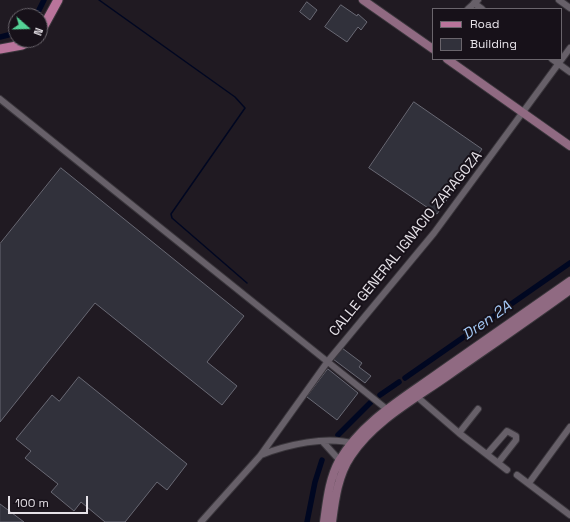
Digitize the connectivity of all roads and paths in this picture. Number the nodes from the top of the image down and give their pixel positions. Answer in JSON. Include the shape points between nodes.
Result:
{"nodes":[{"id":1,"x":58,"y":0,"type":"edge"},
{"id":2,"x":362,"y":0,"type":"edge"},
{"id":3,"x":559,"y":0,"type":"edge"},
{"id":4,"x":570,"y":8,"type":"edge"},
{"id":5,"x":48,"y":18,"type":"edge"},
{"id":6,"x":431,"y":46,"type":"edge"},
{"id":7,"x":570,"y":48,"type":"edge"},
{"id":8,"x":448,"y":60,"type":"edge"},
{"id":9,"x":553,"y":60,"type":"edge"},
{"id":10,"x":562,"y":60,"type":"edge"},
{"id":11,"x":562,"y":60,"type":"edge"},
{"id":12,"x":559,"y":64,"type":"junction"},
{"id":13,"x":570,"y":72,"type":"edge"},
{"id":14,"x":0,"y":99,"type":"edge"},
{"id":15,"x":523,"y":113,"type":"junction"},
{"id":16,"x":570,"y":146,"type":"edge"},
{"id":17,"x":570,"y":281,"type":"edge"},
{"id":18,"x":570,"y":290,"type":"edge"},
{"id":19,"x":328,"y":361,"type":"junction"},
{"id":20,"x":414,"y":395,"type":"junction"},
{"id":21,"x":478,"y":409,"type":"dead end"},
{"id":22,"x":390,"y":412,"type":"junction"},
{"id":23,"x":570,"y":427,"type":"edge"},
{"id":24,"x":459,"y":434,"type":"junction"},
{"id":25,"x":323,"y":442,"type":"junction"},
{"id":26,"x":354,"y":444,"type":"junction"},
{"id":27,"x":487,"y":454,"type":"junction"},
{"id":28,"x":260,"y":456,"type":"junction"},
{"id":29,"x":498,"y":463,"type":"junction"},
{"id":30,"x":342,"y":464,"type":"junction"},
{"id":31,"x":506,"y":470,"type":"dead end"},
{"id":32,"x":517,"y":475,"type":"dead end"},
{"id":33,"x":529,"y":483,"type":"junction"},
{"id":34,"x":570,"y":515,"type":"edge"},
{"id":35,"x":201,"y":522,"type":"edge"},
{"id":36,"x":324,"y":522,"type":"edge"},
{"id":37,"x":332,"y":522,"type":"edge"}],
"edges":[{"from":1,"to":5,"type":"main road"},
{"from":2,"to":6,"type":"main road"},
{"from":3,"to":4,"type":"street"},
{"from":7,"to":10,"type":"street","name":"CALLE GENERAL IGNACIO ZARAGOZA"},
{"from":8,"to":15,"type":"main road"},
{"from":9,"to":12,"type":"street"},
{"from":11,"to":12,"type":"street","name":"CALLE GENERAL IGNACIO ZARAGOZA"},
{"from":12,"to":13,"type":"street"},
{"from":12,"to":15,"type":"street","name":"CALLE GENERAL IGNACIO ZARAGOZA"},
{"from":14,"to":19,"type":"street"},
{"from":15,"to":16,"type":"main road"},
{"from":15,"to":19,"type":"street","name":"CALLE GENERAL IGNACIO ZARAGOZA","via":[[434,233]]},
{"from":17,"to":20,"type":"main road"},
{"from":18,"to":20,"type":"main road"},
{"from":19,"to":22,"type":"street"},
{"from":19,"to":28,"type":"street","name":"CALLE GENERAL IGNACIO ZARAGOZA"},
{"from":20,"to":22,"type":"main road"},
{"from":20,"to":24,"type":"street"},
{"from":21,"to":24,"type":"street"},
{"from":22,"to":26,"type":"main road"},
{"from":23,"to":33,"type":"street"},
{"from":24,"to":27,"type":"street"},
{"from":25,"to":26,"type":"street"},
{"from":25,"to":28,"type":"street","via":[[286,447]]},
{"from":25,"to":30,"type":"street"},
{"from":26,"to":30,"type":"main road"},
{"from":27,"to":29,"type":"street"},
{"from":27,"to":29,"type":"street","via":[[507,431],[510,431],[516,436],[516,440]]},
{"from":28,"to":35,"type":"street","name":"CALLE GENERAL IGNACIO ZARAGOZA"},
{"from":29,"to":31,"type":"street"},
{"from":30,"to":36,"type":"main road","via":[[328,493]]},
{"from":30,"to":37,"type":"main road"},
{"from":32,"to":33,"type":"street"},
{"from":33,"to":34,"type":"street"}]}
